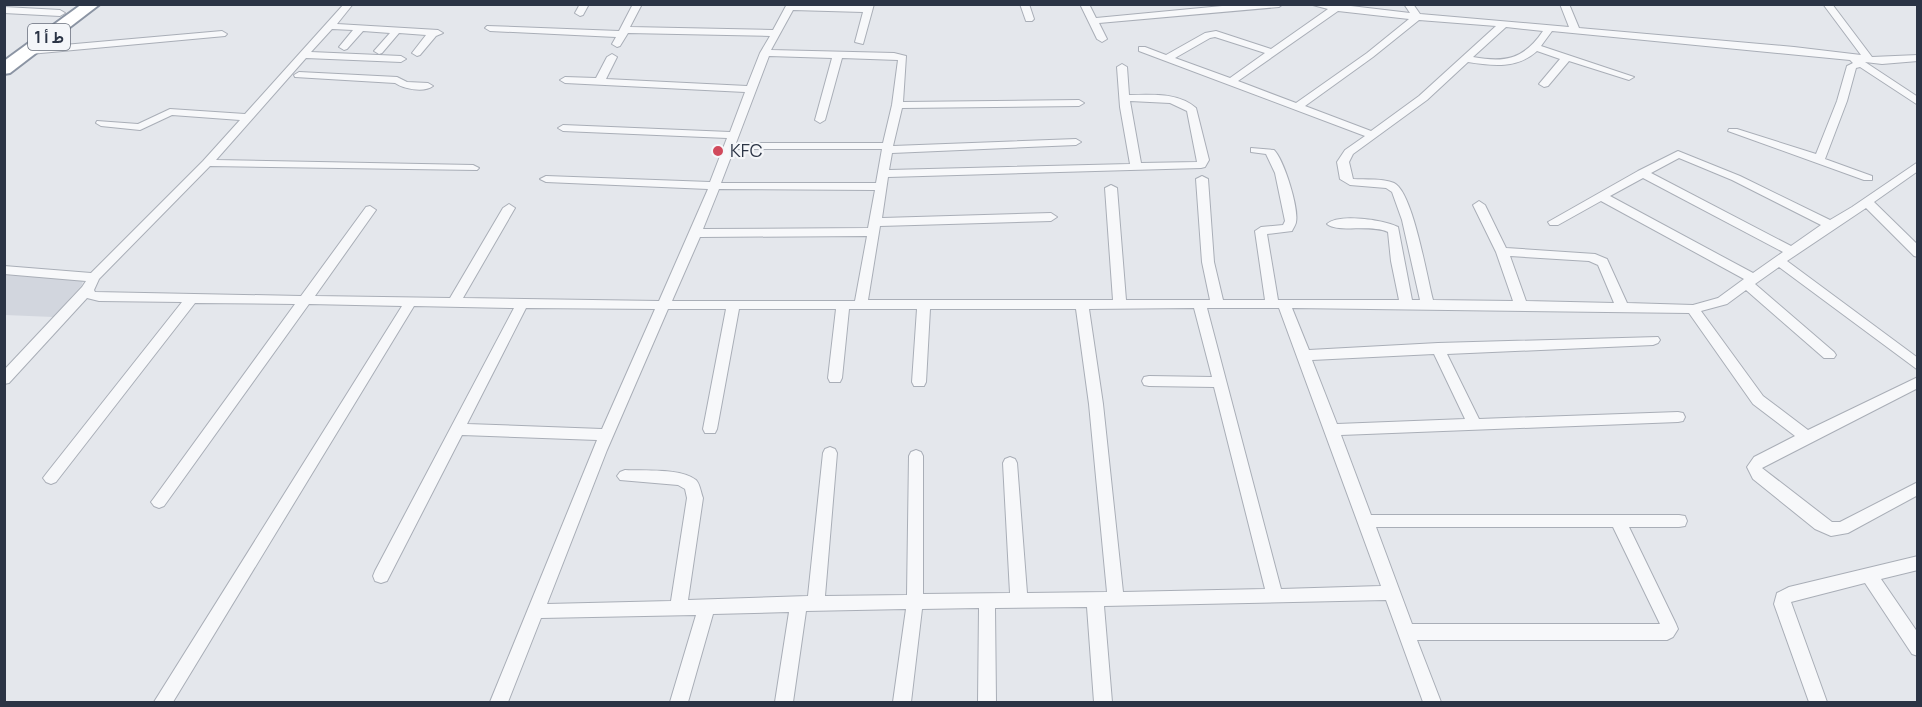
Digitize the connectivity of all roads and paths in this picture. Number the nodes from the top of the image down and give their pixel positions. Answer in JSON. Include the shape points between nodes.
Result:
{"nodes":[{"id":1,"x":93,"y":4,"type":"edge"},
{"id":2,"x":349,"y":4,"type":"edge"},
{"id":3,"x":638,"y":4,"type":"edge"},
{"id":4,"x":1024,"y":4,"type":"edge"},
{"id":5,"x":1084,"y":4,"type":"edge"},
{"id":6,"x":1280,"y":4,"type":"edge"},
{"id":7,"x":1313,"y":4,"type":"edge"},
{"id":8,"x":1408,"y":4,"type":"edge"},
{"id":9,"x":1437,"y":4,"type":"edge"},
{"id":10,"x":1564,"y":4,"type":"edge"},
{"id":11,"x":1827,"y":4,"type":"edge"},
{"id":12,"x":791,"y":6,"type":"edge"},
{"id":13,"x":1242,"y":6,"type":"edge"},
{"id":14,"x":869,"y":7,"type":"edge"},
{"id":15,"x":1336,"y":8,"type":"junction"},
{"id":16,"x":1361,"y":8,"type":"edge"},
{"id":17,"x":67,"y":9,"type":"edge"},
{"id":18,"x":4,"y":10,"type":"edge"},
{"id":19,"x":1417,"y":17,"type":"junction"},
{"id":20,"x":1446,"y":19,"type":"junction"},
{"id":21,"x":1029,"y":20,"type":"dead end"},
{"id":22,"x":1092,"y":21,"type":"junction"},
{"id":23,"x":1503,"y":25,"type":"junction"},
{"id":24,"x":330,"y":26,"type":"junction"},
{"id":25,"x":360,"y":28,"type":"junction"},
{"id":26,"x":490,"y":28,"type":"dead end"},
{"id":27,"x":1549,"y":28,"type":"junction"},
{"id":28,"x":397,"y":30,"type":"junction"},
{"id":29,"x":1575,"y":30,"type":"junction"},
{"id":30,"x":623,"y":32,"type":"junction"},
{"id":31,"x":776,"y":33,"type":"junction"},
{"id":32,"x":222,"y":34,"type":"dead end"},
{"id":33,"x":1102,"y":39,"type":"dead end"},
{"id":34,"x":860,"y":42,"type":"dead end"},
{"id":35,"x":617,"y":44,"type":"dead end"},
{"id":36,"x":344,"y":47,"type":"dead end"},
{"id":37,"x":1534,"y":47,"type":"junction"},
{"id":38,"x":1142,"y":49,"type":"dead end"},
{"id":39,"x":30,"y":51,"type":"junction"},
{"id":40,"x":379,"y":51,"type":"dead end"},
{"id":41,"x":1270,"y":52,"type":"junction"},
{"id":42,"x":417,"y":53,"type":"dead end"},
{"id":43,"x":765,"y":53,"type":"junction"},
{"id":44,"x":4,"y":54,"type":"edge"},
{"id":45,"x":303,"y":55,"type":"junction"},
{"id":46,"x":838,"y":55,"type":"junction"},
{"id":47,"x":336,"y":56,"type":"junction"},
{"id":48,"x":612,"y":57,"type":"dead end"},
{"id":49,"x":1567,"y":57,"type":"junction"},
{"id":50,"x":1167,"y":58,"type":"junction"},
{"id":51,"x":401,"y":59,"type":"dead end"},
{"id":52,"x":1466,"y":59,"type":"junction"},
{"id":53,"x":1916,"y":60,"type":"edge"},
{"id":54,"x":1865,"y":62,"type":"junction"},
{"id":55,"x":1122,"y":67,"type":"dead end"},
{"id":56,"x":4,"y":69,"type":"edge"},
{"id":57,"x":299,"y":75,"type":"dead end"},
{"id":58,"x":321,"y":75,"type":"junction"},
{"id":59,"x":1629,"y":77,"type":"dead end"},
{"id":60,"x":565,"y":80,"type":"dead end"},
{"id":61,"x":1232,"y":81,"type":"junction"},
{"id":62,"x":599,"y":82,"type":"junction"},
{"id":63,"x":1544,"y":84,"type":"dead end"},
{"id":64,"x":428,"y":86,"type":"dead end"},
{"id":65,"x":752,"y":89,"type":"junction"},
{"id":66,"x":1125,"y":98,"type":"junction"},
{"id":67,"x":1917,"y":102,"type":"edge"},
{"id":68,"x":1079,"y":103,"type":"dead end"},
{"id":69,"x":897,"y":105,"type":"junction"},
{"id":70,"x":1298,"y":106,"type":"junction"},
{"id":71,"x":247,"y":117,"type":"junction"},
{"id":72,"x":820,"y":120,"type":"dead end"},
{"id":73,"x":101,"y":123,"type":"dead end"},
{"id":74,"x":562,"y":128,"type":"dead end"},
{"id":75,"x":1733,"y":131,"type":"dead end"},
{"id":76,"x":1373,"y":135,"type":"junction"},
{"id":77,"x":732,"y":140,"type":"junction"},
{"id":78,"x":1076,"y":142,"type":"dead end"},
{"id":79,"x":888,"y":148,"type":"junction"},
{"id":80,"x":1256,"y":150,"type":"dead end"},
{"id":81,"x":1808,"y":157,"type":"junction"},
{"id":82,"x":207,"y":163,"type":"junction"},
{"id":83,"x":1917,"y":165,"type":"edge"},
{"id":84,"x":473,"y":168,"type":"dead end"},
{"id":85,"x":1136,"y":168,"type":"junction"},
{"id":86,"x":1642,"y":173,"type":"junction"},
{"id":87,"x":883,"y":174,"type":"junction"},
{"id":88,"x":1906,"y":175,"type":"junction"},
{"id":89,"x":546,"y":178,"type":"dead end"},
{"id":90,"x":1868,"y":178,"type":"dead end"},
{"id":91,"x":1202,"y":179,"type":"dead end"},
{"id":92,"x":1917,"y":184,"type":"edge"},
{"id":93,"x":715,"y":186,"type":"junction"},
{"id":94,"x":880,"y":188,"type":"junction"},
{"id":95,"x":1111,"y":188,"type":"dead end"},
{"id":96,"x":1603,"y":196,"type":"junction"},
{"id":97,"x":1867,"y":202,"type":"junction"},
{"id":98,"x":1479,"y":205,"type":"dead end"},
{"id":99,"x":509,"y":208,"type":"dead end"},
{"id":100,"x":370,"y":210,"type":"dead end"},
{"id":101,"x":1051,"y":217,"type":"dead end"},
{"id":102,"x":1554,"y":222,"type":"dead end"},
{"id":103,"x":1333,"y":224,"type":"dead end"},
{"id":104,"x":1830,"y":225,"type":"junction"},
{"id":105,"x":874,"y":227,"type":"junction"},
{"id":106,"x":696,"y":233,"type":"junction"},
{"id":107,"x":1502,"y":252,"type":"junction"},
{"id":108,"x":1792,"y":252,"type":"junction"},
{"id":109,"x":1917,"y":253,"type":"edge"},
{"id":110,"x":1780,"y":262,"type":"junction"},
{"id":111,"x":4,"y":270,"type":"edge"},
{"id":112,"x":94,"y":277,"type":"junction"},
{"id":113,"x":1750,"y":281,"type":"junction"},
{"id":114,"x":87,"y":290,"type":"junction"},
{"id":115,"x":192,"y":298,"type":"junction"},
{"id":116,"x":306,"y":299,"type":"junction"},
{"id":117,"x":410,"y":303,"type":"junction"},
{"id":118,"x":454,"y":303,"type":"junction"},
{"id":119,"x":1406,"y":303,"type":"junction"},
{"id":120,"x":522,"y":304,"type":"junction"},
{"id":121,"x":734,"y":304,"type":"junction"},
{"id":122,"x":843,"y":304,"type":"junction"},
{"id":123,"x":861,"y":304,"type":"junction"},
{"id":124,"x":924,"y":304,"type":"junction"},
{"id":125,"x":1082,"y":304,"type":"junction"},
{"id":126,"x":1120,"y":304,"type":"junction"},
{"id":127,"x":1200,"y":304,"type":"junction"},
{"id":128,"x":1427,"y":304,"type":"junction"},
{"id":129,"x":666,"y":305,"type":"junction"},
{"id":130,"x":1218,"y":305,"type":"junction"},
{"id":131,"x":1278,"y":305,"type":"junction"},
{"id":132,"x":1521,"y":305,"type":"junction"},
{"id":133,"x":1622,"y":307,"type":"junction"},
{"id":134,"x":1693,"y":309,"type":"junction"},
{"id":135,"x":1653,"y":340,"type":"dead end"},
{"id":136,"x":1438,"y":348,"type":"junction"},
{"id":137,"x":1304,"y":355,"type":"junction"},
{"id":138,"x":1829,"y":355,"type":"dead end"},
{"id":139,"x":1917,"y":365,"type":"edge"},
{"id":140,"x":835,"y":378,"type":"dead end"},
{"id":141,"x":4,"y":379,"type":"edge"},
{"id":142,"x":1149,"y":381,"type":"dead end"},
{"id":143,"x":919,"y":382,"type":"dead end"},
{"id":144,"x":1220,"y":382,"type":"junction"},
{"id":145,"x":1917,"y":382,"type":"edge"},
{"id":146,"x":1678,"y":417,"type":"dead end"},
{"id":147,"x":1474,"y":423,"type":"junction"},
{"id":148,"x":457,"y":429,"type":"junction"},
{"id":149,"x":711,"y":429,"type":"dead end"},
{"id":150,"x":1332,"y":430,"type":"junction"},
{"id":151,"x":607,"y":435,"type":"junction"},
{"id":152,"x":1808,"y":438,"type":"junction"},
{"id":153,"x":830,"y":453,"type":"dead end"},
{"id":154,"x":916,"y":456,"type":"dead end"},
{"id":155,"x":1010,"y":463,"type":"dead end"},
{"id":156,"x":625,"y":476,"type":"dead end"},
{"id":157,"x":51,"y":478,"type":"dead end"},
{"id":158,"x":1917,"y":488,"type":"edge"},
{"id":159,"x":159,"y":502,"type":"dead end"},
{"id":160,"x":1367,"y":521,"type":"junction"},
{"id":161,"x":1679,"y":521,"type":"dead end"},
{"id":162,"x":1618,"y":522,"type":"junction"},
{"id":163,"x":1917,"y":563,"type":"edge"},
{"id":164,"x":1869,"y":575,"type":"junction"},
{"id":165,"x":381,"y":576,"type":"dead end"},
{"id":166,"x":1391,"y":593,"type":"junction"},
{"id":167,"x":1275,"y":597,"type":"junction"},
{"id":168,"x":1095,"y":599,"type":"junction"},
{"id":169,"x":1116,"y":599,"type":"junction"},
{"id":170,"x":987,"y":601,"type":"junction"},
{"id":171,"x":1019,"y":601,"type":"junction"},
{"id":172,"x":915,"y":602,"type":"junction"},
{"id":173,"x":807,"y":604,"type":"junction"},
{"id":174,"x":705,"y":608,"type":"junction"},
{"id":175,"x":678,"y":609,"type":"junction"},
{"id":176,"x":536,"y":611,"type":"junction"},
{"id":177,"x":1405,"y":632,"type":"junction"},
{"id":178,"x":1917,"y":648,"type":"edge"},
{"id":179,"x":163,"y":702,"type":"edge"},
{"id":180,"x":499,"y":702,"type":"edge"},
{"id":181,"x":680,"y":702,"type":"edge"},
{"id":182,"x":784,"y":702,"type":"edge"},
{"id":183,"x":902,"y":702,"type":"edge"},
{"id":184,"x":987,"y":702,"type":"edge"},
{"id":185,"x":1102,"y":702,"type":"edge"},
{"id":186,"x":1432,"y":702,"type":"edge"},
{"id":187,"x":1818,"y":702,"type":"edge"}],
"edges":[{"from":1,"to":39,"type":"highway","number":"ط أ 1"},
{"from":2,"to":24,"type":"street"},
{"from":3,"to":30,"type":"street"},
{"from":4,"to":21,"type":"street"},
{"from":5,"to":22,"type":"street"},
{"from":6,"to":13,"type":"street"},
{"from":7,"to":15,"type":"street"},
{"from":8,"to":19,"type":"street"},
{"from":9,"to":20,"type":"street"},
{"from":10,"to":29,"type":"street"},
{"from":11,"to":54,"type":"street"},
{"from":12,"to":14,"type":"street"},
{"from":12,"to":31,"type":"street"},
{"from":13,"to":22,"type":"street"},
{"from":14,"to":34,"type":"street"},
{"from":15,"to":16,"type":"street"},
{"from":15,"to":41,"type":"street"},
{"from":16,"to":19,"type":"street"},
{"from":17,"to":18,"type":"street"},
{"from":17,"to":44,"type":"highway","number":"ط أ 1"},
{"from":19,"to":20,"type":"street"},
{"from":19,"to":70,"type":"street"},
{"from":20,"to":23,"type":"street"},
{"from":22,"to":33,"type":"street"},
{"from":23,"to":27,"type":"street"},
{"from":23,"to":52,"type":"street"},
{"from":24,"to":25,"type":"street"},
{"from":24,"to":45,"type":"street"},
{"from":25,"to":28,"type":"street"},
{"from":25,"to":36,"type":"street"},
{"from":26,"to":30,"type":"street"},
{"from":27,"to":29,"type":"street"},
{"from":27,"to":37,"type":"street"},
{"from":28,"to":40,"type":"street"},
{"from":28,"to":42,"type":"street","via":[[436,33]]},
{"from":29,"to":54,"type":"street","via":[[1851,57]]},
{"from":30,"to":31,"type":"street"},
{"from":30,"to":35,"type":"street"},
{"from":31,"to":43,"type":"street"},
{"from":32,"to":39,"type":"street"},
{"from":37,"to":49,"type":"street"},
{"from":37,"to":52,"type":"street","via":[[1511,63],[1498,65]]},
{"from":38,"to":50,"type":"street"},
{"from":39,"to":56,"type":"highway","number":"ط أ 1"},
{"from":41,"to":50,"type":"street","via":[[1216,33]]},
{"from":41,"to":61,"type":"street"},
{"from":43,"to":46,"type":"street"},
{"from":43,"to":65,"type":"street"},
{"from":45,"to":47,"type":"street"},
{"from":45,"to":71,"type":"street"},
{"from":46,"to":69,"type":"street","via":[[903,58]]},
{"from":46,"to":72,"type":"street"},
{"from":47,"to":51,"type":"street"},
{"from":47,"to":58,"type":"street"},
{"from":48,"to":62,"type":"street"},
{"from":49,"to":59,"type":"street"},
{"from":49,"to":63,"type":"street"},
{"from":50,"to":61,"type":"street"},
{"from":52,"to":76,"type":"street"},
{"from":53,"to":54,"type":"street"},
{"from":54,"to":67,"type":"street"},
{"from":54,"to":81,"type":"street","via":[[1852,66],[1822,156]]},
{"from":55,"to":66,"type":"street"},
{"from":57,"to":58,"type":"street"},
{"from":58,"to":64,"type":"street"},
{"from":60,"to":62,"type":"street"},
{"from":61,"to":70,"type":"street"},
{"from":62,"to":65,"type":"street"},
{"from":65,"to":77,"type":"street"},
{"from":66,"to":85,"type":"street"},
{"from":66,"to":85,"type":"street","via":[[1187,104],[1192,110],[1203,160],[1193,167]]},
{"from":68,"to":69,"type":"street"},
{"from":69,"to":79,"type":"street"},
{"from":70,"to":76,"type":"street"},
{"from":71,"to":73,"type":"street","via":[[170,112],[140,126]]},
{"from":71,"to":82,"type":"street"},
{"from":74,"to":77,"type":"street"},
{"from":75,"to":81,"type":"street"},
{"from":76,"to":128,"type":"street","via":[[1349,152],[1343,162],[1346,178],[1358,184],[1389,185],[1397,190],[1424,279]]},
{"from":77,"to":79,"type":"street"},
{"from":77,"to":93,"type":"street"},
{"from":78,"to":79,"type":"street"},
{"from":79,"to":87,"type":"street"},
{"from":80,"to":131,"type":"street","via":[[1273,154],[1291,221],[1288,228],[1261,231]]},
{"from":81,"to":90,"type":"street"},
{"from":82,"to":84,"type":"street"},
{"from":82,"to":112,"type":"street"},
{"from":83,"to":88,"type":"street"},
{"from":85,"to":87,"type":"street"},
{"from":86,"to":96,"type":"street"},
{"from":86,"to":104,"type":"street","via":[[1675,154],[1684,155]]},
{"from":86,"to":108,"type":"street"},
{"from":87,"to":94,"type":"street"},
{"from":88,"to":92,"type":"street"},
{"from":88,"to":97,"type":"street"},
{"from":89,"to":93,"type":"street"},
{"from":91,"to":130,"type":"street","via":[[1207,253]]},
{"from":93,"to":94,"type":"street"},
{"from":93,"to":106,"type":"street"},
{"from":94,"to":105,"type":"street"},
{"from":95,"to":126,"type":"street"},
{"from":96,"to":102,"type":"street"},
{"from":96,"to":113,"type":"street"},
{"from":97,"to":104,"type":"street"},
{"from":97,"to":109,"type":"street"},
{"from":98,"to":107,"type":"street"},
{"from":99,"to":118,"type":"street"},
{"from":100,"to":116,"type":"street"},
{"from":101,"to":105,"type":"street"},
{"from":103,"to":119,"type":"street","via":[[1379,225],[1394,230]]},
{"from":104,"to":108,"type":"street"},
{"from":105,"to":106,"type":"street"},
{"from":105,"to":123,"type":"street"},
{"from":106,"to":129,"type":"street"},
{"from":107,"to":132,"type":"street"},
{"from":107,"to":133,"type":"street","via":[[1591,257],[1604,262]]},
{"from":108,"to":110,"type":"street"},
{"from":110,"to":113,"type":"street"},
{"from":110,"to":139,"type":"street"},
{"from":111,"to":112,"type":"street"},
{"from":112,"to":114,"type":"street"},
{"from":113,"to":134,"type":"street","via":[[1722,301]]},
{"from":113,"to":138,"type":"street"},
{"from":114,"to":115,"type":"street","via":[[99,297]]},
{"from":114,"to":141,"type":"street"},
{"from":115,"to":116,"type":"street"},
{"from":115,"to":157,"type":"street"},
{"from":116,"to":117,"type":"street"},
{"from":116,"to":159,"type":"street"},
{"from":117,"to":118,"type":"street"},
{"from":117,"to":179,"type":"street"},
{"from":118,"to":120,"type":"street"},
{"from":119,"to":128,"type":"street"},
{"from":119,"to":131,"type":"street"},
{"from":120,"to":129,"type":"street"},
{"from":120,"to":148,"type":"street"},
{"from":121,"to":122,"type":"street"},
{"from":121,"to":129,"type":"street"},
{"from":121,"to":149,"type":"street"},
{"from":122,"to":123,"type":"street"},
{"from":122,"to":140,"type":"street"},
{"from":123,"to":124,"type":"street"},
{"from":124,"to":125,"type":"street"},
{"from":124,"to":143,"type":"street"},
{"from":125,"to":126,"type":"street"},
{"from":125,"to":169,"type":"street"},
{"from":126,"to":127,"type":"street"},
{"from":127,"to":130,"type":"street"},
{"from":127,"to":144,"type":"street"},
{"from":128,"to":132,"type":"street"},
{"from":129,"to":151,"type":"street"},
{"from":130,"to":131,"type":"street"},
{"from":131,"to":137,"type":"street"},
{"from":132,"to":133,"type":"street"},
{"from":133,"to":134,"type":"street"},
{"from":134,"to":152,"type":"street","via":[[1758,400]]},
{"from":135,"to":136,"type":"street"},
{"from":136,"to":137,"type":"street"},
{"from":136,"to":147,"type":"street"},
{"from":137,"to":150,"type":"street"},
{"from":142,"to":144,"type":"street"},
{"from":144,"to":167,"type":"street"},
{"from":145,"to":152,"type":"street"},
{"from":146,"to":147,"type":"street"},
{"from":147,"to":150,"type":"street"},
{"from":148,"to":151,"type":"street"},
{"from":148,"to":165,"type":"street"},
{"from":150,"to":160,"type":"street"},
{"from":151,"to":176,"type":"street"},
{"from":152,"to":158,"type":"street","via":[[1754,467],[1758,475],[1831,529],[1842,528]]},
{"from":153,"to":173,"type":"street"},
{"from":154,"to":172,"type":"street"},
{"from":155,"to":171,"type":"street"},
{"from":156,"to":175,"type":"street","via":[[680,479],[691,485],[695,498]]},
{"from":160,"to":162,"type":"street"},
{"from":160,"to":166,"type":"street"},
{"from":161,"to":162,"type":"street"},
{"from":162,"to":177,"type":"street","via":[[1668,624],[1667,632]]},
{"from":163,"to":164,"type":"street"},
{"from":164,"to":178,"type":"street"},
{"from":164,"to":187,"type":"street","via":[[1783,598]]},
{"from":166,"to":167,"type":"street"},
{"from":166,"to":177,"type":"street"},
{"from":167,"to":169,"type":"street"},
{"from":168,"to":169,"type":"street"},
{"from":168,"to":171,"type":"street"},
{"from":168,"to":185,"type":"street"},
{"from":170,"to":171,"type":"street"},
{"from":170,"to":172,"type":"street"},
{"from":170,"to":184,"type":"street"},
{"from":172,"to":173,"type":"street"},
{"from":172,"to":183,"type":"street"},
{"from":173,"to":174,"type":"street"},
{"from":173,"to":182,"type":"street"},
{"from":174,"to":175,"type":"street"},
{"from":174,"to":181,"type":"street"},
{"from":175,"to":176,"type":"street"},
{"from":176,"to":180,"type":"street"},
{"from":177,"to":186,"type":"street"}]}
